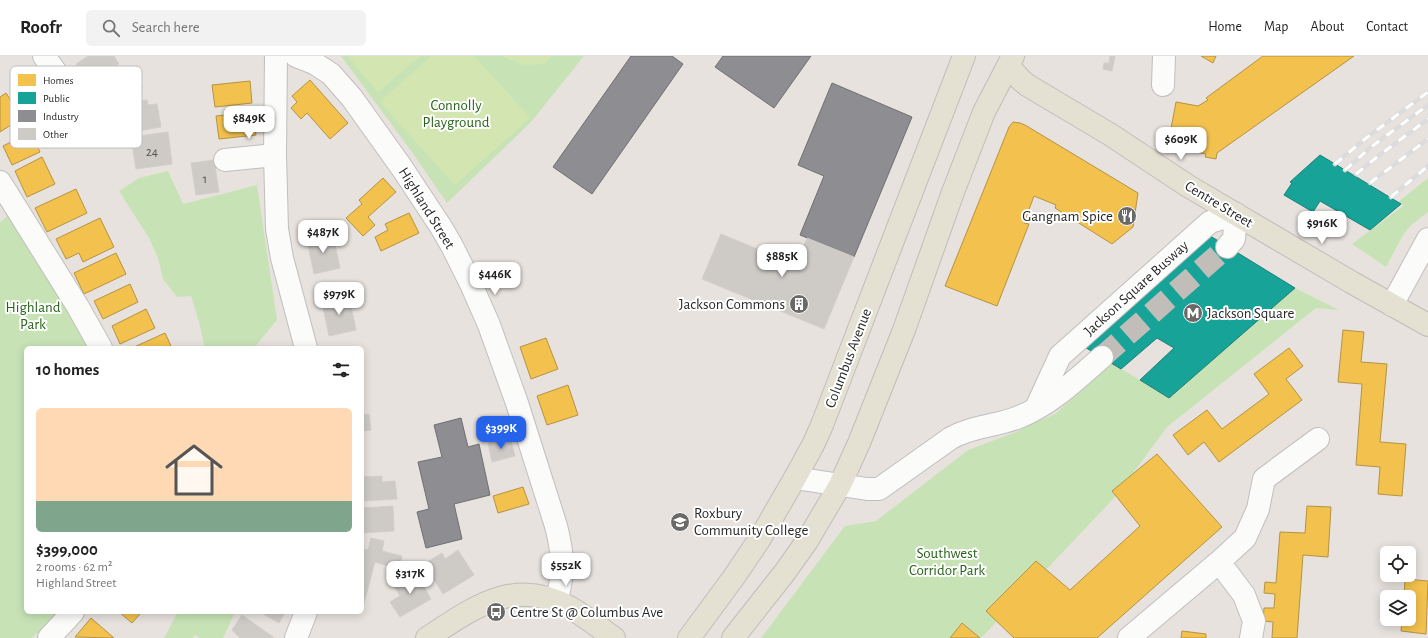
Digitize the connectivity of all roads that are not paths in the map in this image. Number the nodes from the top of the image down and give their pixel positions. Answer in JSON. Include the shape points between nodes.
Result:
{"nodes":[{"id":1,"x":44,"y":56,"type":"edge"},
{"id":2,"x":276,"y":56,"type":"edge"},
{"id":3,"x":296,"y":56,"type":"edge"},
{"id":4,"x":964,"y":56,"type":"edge"},
{"id":5,"x":1164,"y":56,"type":"edge"},
{"id":6,"x":1007,"y":58,"type":"edge"},
{"id":7,"x":51,"y":66,"type":"edge"},
{"id":8,"x":1163,"y":85,"type":"dead end"},
{"id":9,"x":275,"y":155,"type":"junction"},
{"id":10,"x":225,"y":160,"type":"dead end"},
{"id":11,"x":0,"y":182,"type":"edge"},
{"id":12,"x":1236,"y":214,"type":"junction"},
{"id":13,"x":1428,"y":239,"type":"edge"},
{"id":14,"x":1227,"y":246,"type":"tunnel mouth"},
{"id":15,"x":1392,"y":305,"type":"junction"},
{"id":16,"x":1428,"y":325,"type":"edge"},
{"id":17,"x":100,"y":346,"type":"edge"},
{"id":18,"x":305,"y":346,"type":"edge"},
{"id":19,"x":1102,"y":357,"type":"tunnel mouth"},
{"id":20,"x":1036,"y":410,"type":"junction"},
{"id":21,"x":1318,"y":439,"type":"dead end"},
{"id":22,"x":795,"y":478,"type":"junction"},
{"id":23,"x":840,"y":485,"type":"junction"},
{"id":24,"x":1219,"y":562,"type":"junction"},
{"id":25,"x":556,"y":601,"type":"junction"},
{"id":26,"x":71,"y":614,"type":"edge"},
{"id":27,"x":305,"y":614,"type":"edge"},
{"id":28,"x":49,"y":638,"type":"edge"},
{"id":29,"x":296,"y":638,"type":"edge"},
{"id":30,"x":428,"y":638,"type":"edge"},
{"id":31,"x":614,"y":638,"type":"edge"},
{"id":32,"x":689,"y":638,"type":"edge"},
{"id":33,"x":733,"y":638,"type":"edge"},
{"id":34,"x":1129,"y":638,"type":"edge"},
{"id":35,"x":1251,"y":638,"type":"edge"}],
"edges":[{"from":1,"to":7,"type":"street"},
{"from":2,"to":9,"type":"street"},
{"from":3,"to":25,"type":"street","name":"Highland Street","via":[[314,63],[331,74],[352,98],[441,227],[471,284],[506,372],[556,526],[563,561]]},
{"from":4,"to":22,"type":"main road","name":"Columbus Avenue","via":[[822,424]]},
{"from":5,"to":8,"type":"street"},
{"from":6,"to":12,"type":"main road","name":"Centre Street","via":[[1021,80],[1028,85]]},
{"from":6,"to":23,"type":"main road","via":[[953,192],[901,338]]},
{"from":9,"to":10,"type":"street"},
{"from":9,"to":18,"type":"street","via":[[278,241]]},
{"from":11,"to":17,"type":"street"},
{"from":12,"to":14,"type":"street","via":[[1234,239]]},
{"from":12,"to":15,"type":"main road","name":"Centre Street"},
{"from":12,"to":20,"type":"street","name":"Jackson Square Busway","via":[[1210,222],[1060,356]]},
{"from":13,"to":15,"type":"street"},
{"from":15,"to":16,"type":"main road","name":"Centre Street"},
{"from":19,"to":20,"type":"street","name":"Jackson Square Busway"},
{"from":20,"to":23,"type":"street","name":"Jackson Square Busway","via":[[1002,424],[972,429],[951,438],[879,489]]},
{"from":21,"to":24,"type":"street","via":[[1264,479],[1258,509],[1245,538]]},
{"from":22,"to":23,"type":"street","name":"Jackson Square Busway"},
{"from":22,"to":32,"type":"main road","name":"Columbus Avenue","via":[[746,560]]},
{"from":23,"to":33,"type":"main road","via":[[807,541]]},
{"from":24,"to":34,"type":"street"},
{"from":24,"to":35,"type":"street","via":[[1244,595],[1254,621]]},
{"from":25,"to":30,"type":"main road","via":[[516,594],[502,597],[463,616]]},
{"from":25,"to":31,"type":"main road"},
{"from":26,"to":28,"type":"street"},
{"from":27,"to":29,"type":"street"}]}
